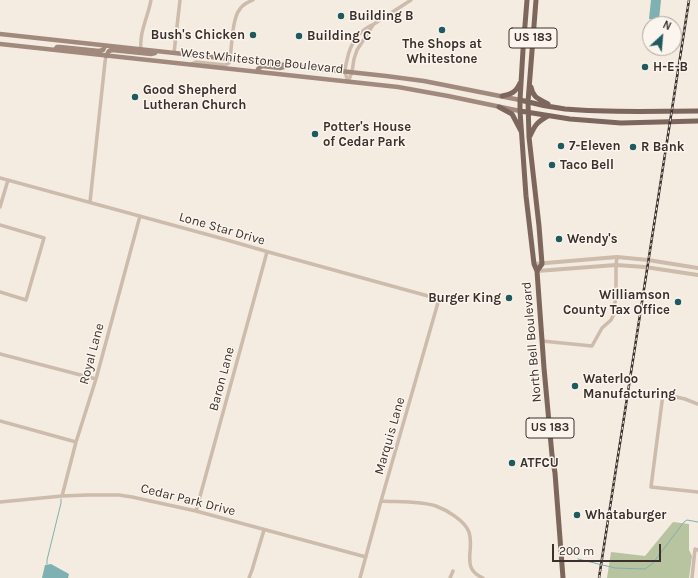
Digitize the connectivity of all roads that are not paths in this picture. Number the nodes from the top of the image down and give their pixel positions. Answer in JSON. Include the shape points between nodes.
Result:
{"nodes":[{"id":1,"x":151,"y":0,"type":"edge"},
{"id":2,"x":180,"y":0,"type":"edge"},
{"id":3,"x":253,"y":0,"type":"edge"},
{"id":4,"x":411,"y":0,"type":"edge"},
{"id":5,"x":527,"y":0,"type":"edge"},
{"id":6,"x":536,"y":0,"type":"edge"},
{"id":7,"x":374,"y":24,"type":"junction"},
{"id":8,"x":0,"y":34,"type":"edge"},
{"id":9,"x":0,"y":44,"type":"edge"},
{"id":10,"x":105,"y":46,"type":"junction"},
{"id":11,"x":55,"y":50,"type":"junction"},
{"id":12,"x":141,"y":50,"type":"junction"},
{"id":13,"x":156,"y":52,"type":"junction"},
{"id":14,"x":174,"y":53,"type":"junction"},
{"id":15,"x":106,"y":56,"type":"junction"},
{"id":16,"x":230,"y":58,"type":"junction"},
{"id":17,"x":191,"y":64,"type":"junction"},
{"id":18,"x":293,"y":65,"type":"junction"},
{"id":19,"x":345,"y":71,"type":"junction"},
{"id":20,"x":258,"y":72,"type":"junction"},
{"id":21,"x":352,"y":72,"type":"junction"},
{"id":22,"x":530,"y":76,"type":"junction"},
{"id":23,"x":521,"y":80,"type":"junction"},
{"id":24,"x":348,"y":82,"type":"junction"},
{"id":25,"x":502,"y":96,"type":"junction"},
{"id":26,"x":520,"y":100,"type":"junction"},
{"id":27,"x":528,"y":102,"type":"junction"},
{"id":28,"x":499,"y":107,"type":"junction"},
{"id":29,"x":554,"y":107,"type":"junction"},
{"id":30,"x":520,"y":111,"type":"junction"},
{"id":31,"x":698,"y":111,"type":"edge"},
{"id":32,"x":528,"y":112,"type":"junction"},
{"id":33,"x":548,"y":116,"type":"junction"},
{"id":34,"x":698,"y":121,"type":"edge"},
{"id":35,"x":522,"y":132,"type":"junction"},
{"id":36,"x":530,"y":137,"type":"junction"},
{"id":37,"x":0,"y":178,"type":"edge"},
{"id":38,"x":8,"y":180,"type":"junction"},
{"id":39,"x":90,"y":202,"type":"junction"},
{"id":40,"x":0,"y":208,"type":"edge"},
{"id":41,"x":140,"y":216,"type":"junction"},
{"id":42,"x":0,"y":225,"type":"edge"},
{"id":43,"x":267,"y":252,"type":"junction"},
{"id":44,"x":617,"y":257,"type":"junction"},
{"id":45,"x":534,"y":264,"type":"junction"},
{"id":46,"x":542,"y":264,"type":"junction"},
{"id":47,"x":616,"y":265,"type":"junction"},
{"id":48,"x":698,"y":268,"type":"edge"},
{"id":49,"x":537,"y":271,"type":"junction"},
{"id":50,"x":698,"y":275,"type":"edge"},
{"id":51,"x":0,"y":292,"type":"edge"},
{"id":52,"x":439,"y":299,"type":"joint"},
{"id":53,"x":542,"y":341,"type":"junction"},
{"id":54,"x":0,"y":354,"type":"edge"},
{"id":55,"x":96,"y":379,"type":"junction"},
{"id":56,"x":698,"y":404,"type":"edge"},
{"id":57,"x":0,"y":421,"type":"edge"},
{"id":58,"x":76,"y":442,"type":"junction"},
{"id":59,"x":698,"y":492,"type":"edge"},
{"id":60,"x":62,"y":496,"type":"junction"},
{"id":61,"x":381,"y":501,"type":"junction"},
{"id":62,"x":0,"y":502,"type":"edge"},
{"id":63,"x":196,"y":511,"type":"junction"},
{"id":64,"x":264,"y":530,"type":"junction"},
{"id":65,"x":696,"y":550,"type":"edge"},
{"id":66,"x":366,"y":557,"type":"junction"},
{"id":67,"x":453,"y":571,"type":"dead end"},
{"id":68,"x":249,"y":578,"type":"edge"},
{"id":69,"x":360,"y":578,"type":"edge"},
{"id":70,"x":450,"y":578,"type":"edge"},
{"id":71,"x":483,"y":578,"type":"edge"},
{"id":72,"x":563,"y":578,"type":"edge"},
{"id":73,"x":692,"y":578,"type":"edge"}],
"edges":[{"from":1,"to":12,"type":"street","via":[[140,44]]},
{"from":2,"to":14,"type":"street"},
{"from":3,"to":16,"type":"street","via":[[237,13]]},
{"from":4,"to":7,"type":"street"},
{"from":5,"to":23,"type":"main road","name":"North Bell Boulevard","number":"US 183"},
{"from":6,"to":22,"type":"main road","name":"North Bell Boulevard","number":"US 183"},
{"from":7,"to":19,"type":"street","via":[[357,37],[350,50]]},
{"from":7,"to":21,"type":"street","via":[[357,50]]},
{"from":8,"to":10,"type":"main road","name":"West Whitestone Boulevard"},
{"from":9,"to":11,"type":"main road","name":"West Whitestone Boulevard"},
{"from":10,"to":11,"type":"main road","via":[[99,51],[60,47]]},
{"from":10,"to":12,"type":"main road","name":"West Whitestone Boulevard"},
{"from":11,"to":15,"type":"main road","name":"West Whitestone Boulevard"},
{"from":12,"to":13,"type":"main road","name":"West Whitestone Boulevard"},
{"from":13,"to":14,"type":"main road","name":"West Whitestone Boulevard"},
{"from":13,"to":15,"type":"main road","via":[[151,54],[111,50]]},
{"from":14,"to":16,"type":"main road","name":"West Whitestone Boulevard"},
{"from":15,"to":17,"type":"main road","name":"West Whitestone Boulevard"},
{"from":15,"to":39,"type":"street"},
{"from":16,"to":17,"type":"street","via":[[229,63],[225,65],[196,62]]},
{"from":16,"to":18,"type":"main road","name":"West Whitestone Boulevard"},
{"from":17,"to":20,"type":"main road","name":"West Whitestone Boulevard"},
{"from":18,"to":19,"type":"main road","name":"West Whitestone Boulevard"},
{"from":18,"to":20,"type":"main road","via":[[280,68],[262,66]]},
{"from":19,"to":21,"type":"main road","name":"West Whitestone Boulevard"},
{"from":19,"to":24,"type":"street"},
{"from":20,"to":24,"type":"main road","name":"West Whitestone Boulevard"},
{"from":21,"to":24,"type":"street"},
{"from":21,"to":25,"type":"main road","name":"West Whitestone Boulevard","via":[[424,81]]},
{"from":22,"to":27,"type":"main road","name":"North Bell Boulevard","number":"US 183"},
{"from":22,"to":29,"type":"main road","via":[[535,97]]},
{"from":23,"to":25,"type":"main road","via":[[518,88]]},
{"from":23,"to":26,"type":"main road","name":"North Bell Boulevard","number":"US 183"},
{"from":24,"to":28,"type":"main road","name":"West Whitestone Boulevard","via":[[418,90]]},
{"from":25,"to":26,"type":"main road","name":"West Whitestone Boulevard"},
{"from":26,"to":27,"type":"main road"},
{"from":26,"to":30,"type":"main road","name":"North Bell Boulevard","number":"US 183"},
{"from":27,"to":29,"type":"main road"},
{"from":27,"to":32,"type":"main road","name":"North Bell Boulevard","number":"US 183"},
{"from":28,"to":30,"type":"main road","name":"West Whitestone Boulevard"},
{"from":28,"to":35,"type":"main road","via":[[512,114]]},
{"from":29,"to":31,"type":"main road","via":[[617,112]]},
{"from":30,"to":32,"type":"main road"},
{"from":30,"to":35,"type":"main road","name":"North Bell Boulevard","number":"US 183"},
{"from":32,"to":33,"type":"main road"},
{"from":32,"to":36,"type":"main road","name":"North Bell Boulevard","number":"US 183"},
{"from":33,"to":34,"type":"main road","via":[[621,123]]},
{"from":33,"to":36,"type":"main road","via":[[536,124]]},
{"from":35,"to":45,"type":"main road","name":"North Bell Boulevard","number":"US 183"},
{"from":36,"to":46,"type":"main road","name":"North Bell Boulevard","number":"US 183"},
{"from":37,"to":38,"type":"street","name":"Lone Star Drive"},
{"from":38,"to":39,"type":"street","name":"Lone Star Drive"},
{"from":38,"to":40,"type":"street"},
{"from":39,"to":41,"type":"street","name":"Lone Star Drive"},
{"from":41,"to":43,"type":"street","name":"Lone Star Drive"},
{"from":41,"to":55,"type":"street","name":"Royal Lane"},
{"from":42,"to":51,"type":"street","via":[[44,238],[26,300]]},
{"from":43,"to":52,"type":"street","name":"Lone Star Drive"},
{"from":43,"to":63,"type":"street","name":"Baron Lane"},
{"from":44,"to":46,"type":"street"},
{"from":44,"to":47,"type":"street"},
{"from":44,"to":48,"type":"street"},
{"from":45,"to":46,"type":"street"},
{"from":45,"to":49,"type":"main road","name":"North Bell Boulevard","number":"US 183"},
{"from":46,"to":49,"type":"main road","name":"North Bell Boulevard"},
{"from":47,"to":49,"type":"street"},
{"from":47,"to":50,"type":"street"},
{"from":47,"to":53,"type":"street","via":[[614,314],[592,346]]},
{"from":49,"to":53,"type":"main road","name":"North Bell Boulevard","number":"US 183"},
{"from":52,"to":61,"type":"street","name":"Marquis Lane"},
{"from":53,"to":72,"type":"main road","name":"North Bell Boulevard","number":"US 183"},
{"from":54,"to":55,"type":"street"},
{"from":55,"to":58,"type":"street","name":"Royal Lane"},
{"from":56,"to":59,"type":"street","via":[[663,394],[651,487]]},
{"from":57,"to":58,"type":"street"},
{"from":58,"to":60,"type":"street","name":"Royal Lane"},
{"from":60,"to":62,"type":"street","name":"Cedar Park Drive"},
{"from":60,"to":63,"type":"street","name":"Cedar Park Drive","via":[[119,495]]},
{"from":61,"to":66,"type":"street","name":"Marquis Lane"},
{"from":61,"to":71,"type":"street","via":[[426,504],[453,515],[469,530],[472,570]]},
{"from":63,"to":64,"type":"street","name":"Cedar Park Drive"},
{"from":64,"to":66,"type":"street","name":"Cedar Park Drive"},
{"from":64,"to":68,"type":"street"},
{"from":65,"to":73,"type":"street"},
{"from":66,"to":69,"type":"street","name":"Marquis Lane"},
{"from":67,"to":70,"type":"street"}]}
